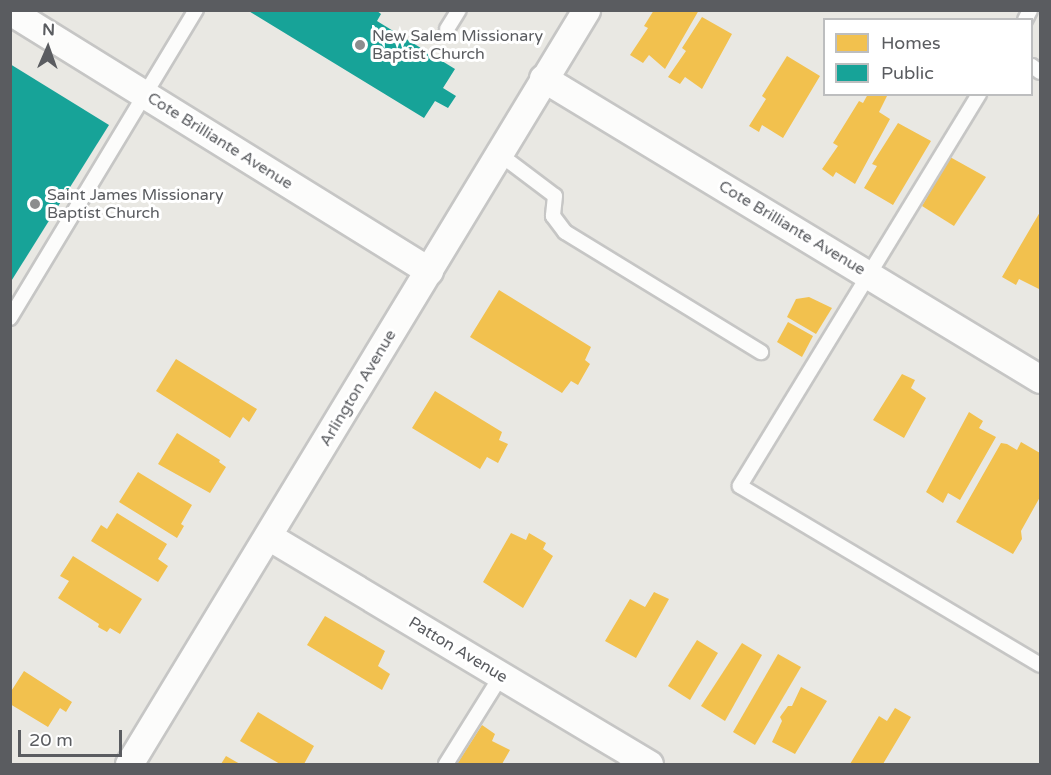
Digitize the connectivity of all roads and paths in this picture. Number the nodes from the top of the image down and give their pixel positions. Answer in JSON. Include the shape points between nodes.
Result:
{"nodes":[{"id":1,"x":196,"y":10,"type":"edge"},
{"id":2,"x":459,"y":10,"type":"edge"},
{"id":3,"x":586,"y":10,"type":"edge"},
{"id":4,"x":10,"y":11,"type":"edge"},
{"id":5,"x":447,"y":29,"type":"dead end"},
{"id":6,"x":543,"y":78,"type":"junction"},
{"id":7,"x":145,"y":94,"type":"junction"},
{"id":8,"x":978,"y":96,"type":"edge"},
{"id":9,"x":498,"y":153,"type":"junction"},
{"id":10,"x":429,"y":271,"type":"junction"},
{"id":11,"x":869,"y":275,"type":"junction"},
{"id":12,"x":10,"y":318,"type":"edge"},
{"id":13,"x":761,"y":352,"type":"dead end"},
{"id":14,"x":1041,"y":380,"type":"edge"},
{"id":15,"x":268,"y":536,"type":"junction"},
{"id":16,"x":1041,"y":665,"type":"edge"},
{"id":17,"x":501,"y":676,"type":"junction"},
{"id":18,"x":129,"y":765,"type":"edge"},
{"id":19,"x":446,"y":765,"type":"edge"},
{"id":20,"x":649,"y":765,"type":"edge"}],
"edges":[{"from":1,"to":7,"type":"lane"},
{"from":2,"to":5,"type":"lane"},
{"from":3,"to":6,"type":"street","name":"Arlington Avenue"},
{"from":4,"to":7,"type":"street","name":"Cote Brilliante Avenue"},
{"from":6,"to":9,"type":"street","name":"Arlington Avenue"},
{"from":6,"to":11,"type":"street","name":"Cote Brilliante Avenue"},
{"from":7,"to":10,"type":"street","name":"Cote Brilliante Avenue"},
{"from":7,"to":12,"type":"lane"},
{"from":8,"to":11,"type":"lane"},
{"from":9,"to":10,"type":"street","name":"Arlington Avenue"},
{"from":9,"to":13,"type":"lane","via":[[555,196],[553,216],[565,232]]},
{"from":10,"to":15,"type":"street","name":"Arlington Avenue"},
{"from":11,"to":14,"type":"street","name":"Cote Brilliante Avenue"},
{"from":11,"to":16,"type":"lane","via":[[740,486]]},
{"from":15,"to":17,"type":"street","name":"Patton Avenue"},
{"from":15,"to":18,"type":"street","name":"Arlington Avenue"},
{"from":17,"to":19,"type":"lane"},
{"from":17,"to":20,"type":"street","name":"Patton Avenue"}]}
